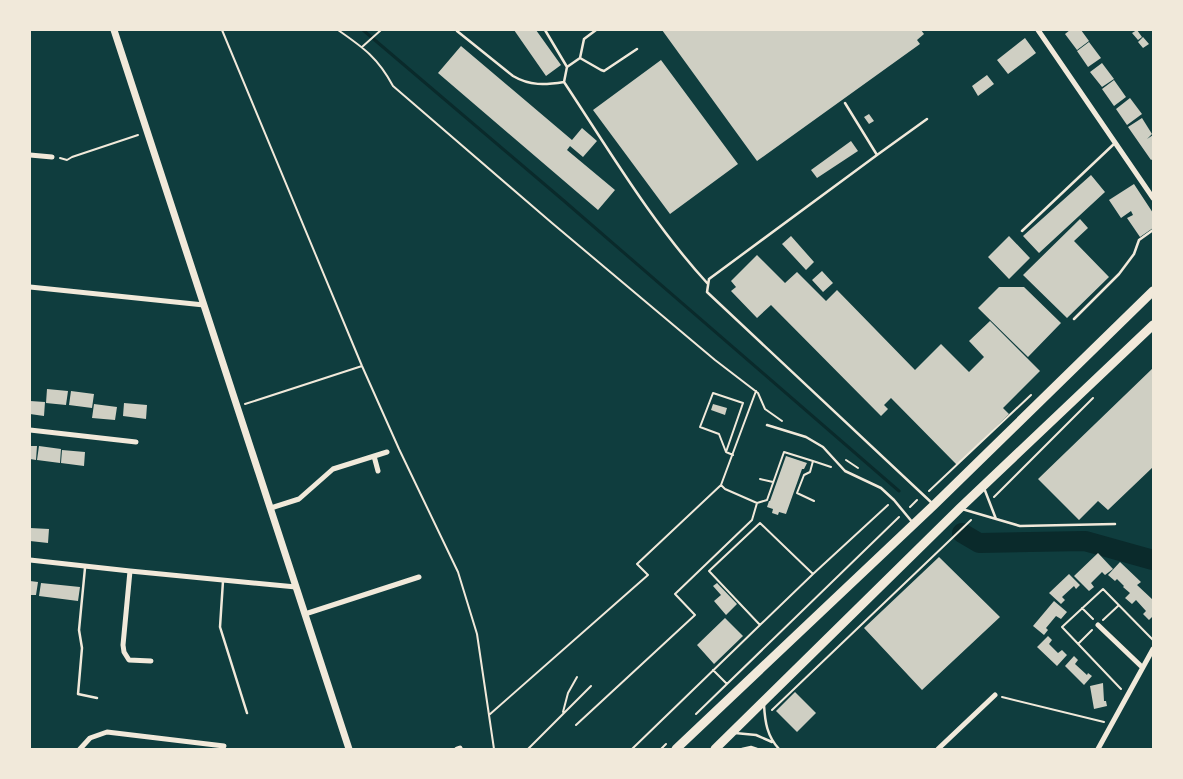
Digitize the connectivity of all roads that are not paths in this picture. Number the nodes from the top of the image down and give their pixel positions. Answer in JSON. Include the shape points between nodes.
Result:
{"nodes":[{"id":1,"x":114,"y":30,"type":"edge"},
{"id":2,"x":545,"y":30,"type":"edge"},
{"id":3,"x":596,"y":30,"type":"edge"},
{"id":4,"x":1038,"y":30,"type":"edge"},
{"id":5,"x":456,"y":31,"type":"edge"},
{"id":6,"x":637,"y":49,"type":"dead end"},
{"id":7,"x":580,"y":58,"type":"junction"},
{"id":8,"x":567,"y":67,"type":"junction"},
{"id":9,"x":564,"y":82,"type":"junction"},
{"id":10,"x":845,"y":103,"type":"dead end"},
{"id":11,"x":927,"y":119,"type":"dead end"},
{"id":12,"x":1116,"y":142,"type":"junction"},
{"id":13,"x":30,"y":155,"type":"edge"},
{"id":14,"x":877,"y":155,"type":"junction"},
{"id":15,"x":52,"y":157,"type":"road end"},
{"id":16,"x":1153,"y":198,"type":"edge"},
{"id":17,"x":1153,"y":230,"type":"edge"},
{"id":18,"x":1022,"y":231,"type":"dead end"},
{"id":19,"x":708,"y":284,"type":"junction"},
{"id":20,"x":30,"y":287,"type":"edge"},
{"id":21,"x":1153,"y":291,"type":"edge"},
{"id":22,"x":204,"y":305,"type":"junction"},
{"id":23,"x":1074,"y":319,"type":"dead end"},
{"id":24,"x":1153,"y":325,"type":"edge"},
{"id":25,"x":767,"y":425,"type":"dead end"},
{"id":26,"x":30,"y":430,"type":"edge"},
{"id":27,"x":136,"y":442,"type":"dead end"},
{"id":28,"x":387,"y":452,"type":"dead end"},
{"id":29,"x":374,"y":456,"type":"junction"},
{"id":30,"x":378,"y":471,"type":"dead end"},
{"id":31,"x":983,"y":486,"type":"junction"},
{"id":32,"x":934,"y":505,"type":"junction"},
{"id":33,"x":271,"y":508,"type":"junction"},
{"id":34,"x":960,"y":508,"type":"junction"},
{"id":35,"x":996,"y":519,"type":"junction"},
{"id":36,"x":1115,"y":524,"type":"dead end"},
{"id":37,"x":914,"y":525,"type":"junction"},
{"id":38,"x":30,"y":560,"type":"edge"},
{"id":39,"x":86,"y":566,"type":"junction"},
{"id":40,"x":130,"y":571,"type":"junction"},
{"id":41,"x":419,"y":577,"type":"dead end"},
{"id":42,"x":223,"y":580,"type":"junction"},
{"id":43,"x":296,"y":587,"type":"junction"},
{"id":44,"x":305,"y":614,"type":"junction"},
{"id":45,"x":1098,"y":624,"type":"road end"},
{"id":46,"x":1153,"y":649,"type":"edge"},
{"id":47,"x":151,"y":662,"type":"dead end"},
{"id":48,"x":1142,"y":667,"type":"junction"},
{"id":49,"x":995,"y":695,"type":"road end"},
{"id":50,"x":97,"y":698,"type":"dead end"},
{"id":51,"x":763,"y":701,"type":"junction"},
{"id":52,"x":247,"y":714,"type":"dead end"},
{"id":53,"x":731,"y":733,"type":"junction"},
{"id":54,"x":774,"y":743,"type":"junction"},
{"id":55,"x":224,"y":746,"type":"dead end"},
{"id":56,"x":80,"y":749,"type":"edge"},
{"id":57,"x":349,"y":749,"type":"edge"},
{"id":58,"x":676,"y":749,"type":"edge"},
{"id":59,"x":714,"y":749,"type":"edge"},
{"id":60,"x":742,"y":749,"type":"edge"},
{"id":61,"x":757,"y":749,"type":"edge"},
{"id":62,"x":778,"y":749,"type":"edge"},
{"id":63,"x":938,"y":749,"type":"edge"},
{"id":64,"x":1098,"y":749,"type":"edge"}],
"edges":[{"from":1,"to":22,"type":"street"},
{"from":2,"to":8,"type":"lane"},
{"from":3,"to":7,"type":"lane","via":[[584,39]]},
{"from":4,"to":12,"type":"street"},
{"from":5,"to":9,"type":"lane","via":[[522,81],[545,85]]},
{"from":6,"to":7,"type":"lane","via":[[604,71]]},
{"from":7,"to":8,"type":"lane"},
{"from":8,"to":9,"type":"lane"},
{"from":9,"to":19,"type":"lane","via":[[657,221]]},
{"from":10,"to":14,"type":"lane"},
{"from":11,"to":14,"type":"lane"},
{"from":12,"to":16,"type":"street"},
{"from":12,"to":18,"type":"lane"},
{"from":13,"to":15,"type":"street"},
{"from":14,"to":19,"type":"lane","via":[[709,279]]},
{"from":17,"to":23,"type":"lane","via":[[1139,240],[1134,254],[1119,274]]},
{"from":19,"to":32,"type":"lane","via":[[707,292]]},
{"from":20,"to":22,"type":"street"},
{"from":21,"to":32,"type":"highway"},
{"from":22,"to":33,"type":"street"},
{"from":24,"to":31,"type":"highway"},
{"from":25,"to":37,"type":"lane","via":[[806,437],[822,447],[845,471],[881,488]]},
{"from":26,"to":27,"type":"street"},
{"from":28,"to":29,"type":"street"},
{"from":29,"to":30,"type":"street"},
{"from":29,"to":33,"type":"street","via":[[333,469],[299,499]]},
{"from":31,"to":34,"type":"highway"},
{"from":31,"to":35,"type":"lane"},
{"from":32,"to":37,"type":"highway"},
{"from":33,"to":43,"type":"street"},
{"from":34,"to":35,"type":"lane"},
{"from":34,"to":51,"type":"highway"},
{"from":35,"to":36,"type":"lane","via":[[1020,526]]},
{"from":37,"to":58,"type":"highway"},
{"from":38,"to":39,"type":"street"},
{"from":39,"to":40,"type":"street"},
{"from":39,"to":50,"type":"lane","via":[[79,630],[82,648],[78,694]]},
{"from":40,"to":42,"type":"street"},
{"from":40,"to":47,"type":"street","via":[[124,652],[129,660]]},
{"from":41,"to":44,"type":"street"},
{"from":42,"to":43,"type":"street"},
{"from":42,"to":52,"type":"lane","via":[[220,627]]},
{"from":43,"to":44,"type":"street"},
{"from":44,"to":57,"type":"street"},
{"from":45,"to":48,"type":"street"},
{"from":46,"to":48,"type":"street"},
{"from":48,"to":64,"type":"street"},
{"from":49,"to":63,"type":"street"},
{"from":51,"to":53,"type":"highway"},
{"from":51,"to":54,"type":"lane","via":[[766,728]]},
{"from":53,"to":54,"type":"lane","via":[[756,735]]},
{"from":53,"to":59,"type":"highway"},
{"from":54,"to":62,"type":"lane"},
{"from":55,"to":56,"type":"street","via":[[107,732],[90,738]]},
{"from":60,"to":61,"type":"lane"}]}
